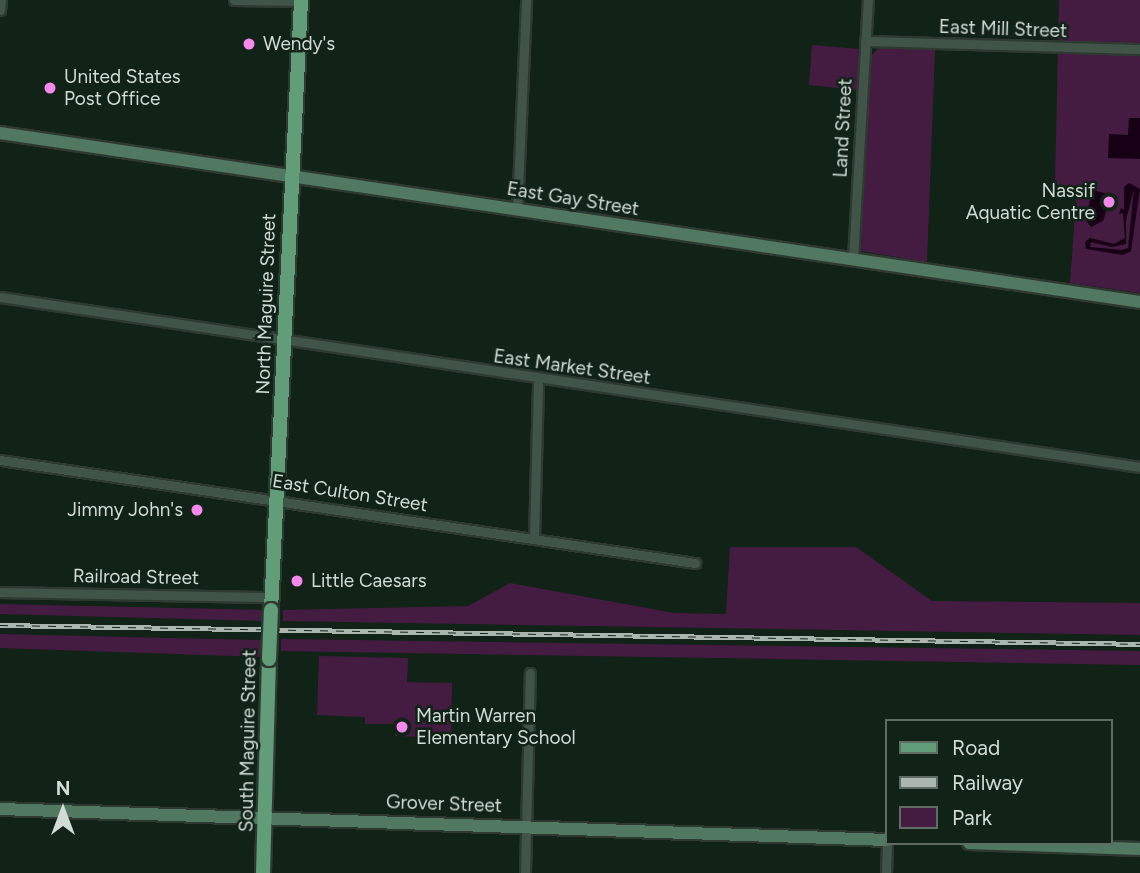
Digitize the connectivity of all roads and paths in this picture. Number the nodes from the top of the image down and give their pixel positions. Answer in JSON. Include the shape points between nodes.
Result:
{"nodes":[{"id":1,"x":1,"y":0,"type":"edge"},
{"id":2,"x":234,"y":0,"type":"edge"},
{"id":3,"x":526,"y":0,"type":"edge"},
{"id":4,"x":867,"y":0,"type":"edge"},
{"id":5,"x":300,"y":1,"type":"edge"},
{"id":6,"x":0,"y":10,"type":"edge"},
{"id":7,"x":865,"y":41,"type":"junction"},
{"id":8,"x":1140,"y":49,"type":"edge"},
{"id":9,"x":0,"y":133,"type":"edge"},
{"id":10,"x":291,"y":177,"type":"junction"},
{"id":11,"x":517,"y":209,"type":"junction"},
{"id":12,"x":853,"y":258,"type":"junction"},
{"id":13,"x":0,"y":297,"type":"edge"},
{"id":14,"x":1140,"y":302,"type":"edge"},
{"id":15,"x":284,"y":340,"type":"junction"},
{"id":16,"x":538,"y":380,"type":"junction"},
{"id":17,"x":0,"y":460,"type":"edge"},
{"id":18,"x":1140,"y":467,"type":"edge"},
{"id":19,"x":277,"y":500,"type":"junction"},
{"id":20,"x":534,"y":538,"type":"junction"},
{"id":21,"x":695,"y":563,"type":"dead end"},
{"id":22,"x":0,"y":592,"type":"edge"},
{"id":23,"x":271,"y":604,"type":"junction"},
{"id":24,"x":530,"y":673,"type":"dead end"},
{"id":25,"x":0,"y":809,"type":"edge"},
{"id":26,"x":265,"y":818,"type":"junction"},
{"id":27,"x":526,"y":826,"type":"junction"},
{"id":28,"x":884,"y":842,"type":"edge"},
{"id":29,"x":887,"y":845,"type":"edge"},
{"id":30,"x":1026,"y":845,"type":"edge"},
{"id":31,"x":1140,"y":849,"type":"edge"},
{"id":32,"x":263,"y":873,"type":"edge"},
{"id":33,"x":525,"y":873,"type":"edge"},
{"id":34,"x":886,"y":873,"type":"edge"}],
"edges":[{"from":1,"to":6,"type":"street"},
{"from":2,"to":5,"type":"street"},
{"from":3,"to":11,"type":"street"},
{"from":4,"to":7,"type":"street","name":"Land Street"},
{"from":5,"to":10,"type":"main road","name":"North Maguire Street"},
{"from":7,"to":8,"type":"street","name":"East Mill Street"},
{"from":7,"to":12,"type":"street","name":"Land Street"},
{"from":9,"to":10,"type":"main road","name":"East Gay Street"},
{"from":10,"to":11,"type":"main road","name":"East Gay Street"},
{"from":10,"to":15,"type":"main road","name":"North Maguire Street"},
{"from":11,"to":12,"type":"main road","name":"East Gay Street"},
{"from":12,"to":14,"type":"main road","name":"East Gay Street"},
{"from":13,"to":15,"type":"street","name":"East Market Street"},
{"from":15,"to":16,"type":"street","name":"East Market Street"},
{"from":15,"to":19,"type":"main road","name":"North Maguire Street"},
{"from":16,"to":18,"type":"street","name":"East Market Street"},
{"from":16,"to":20,"type":"street"},
{"from":17,"to":19,"type":"street","name":"East Culton Street"},
{"from":19,"to":20,"type":"street","name":"East Culton Street"},
{"from":19,"to":23,"type":"main road","name":"North Maguire Street"},
{"from":20,"to":21,"type":"street","name":"East Culton Street"},
{"from":22,"to":23,"type":"street","name":"Railroad Street"},
{"from":23,"to":26,"type":"main road","name":"South Maguire Street","bridge":true},
{"from":24,"to":27,"type":"street"},
{"from":25,"to":26,"type":"main road","name":"Grover Street"},
{"from":26,"to":27,"type":"main road","name":"Grover Street"},
{"from":26,"to":32,"type":"main road","name":"South Maguire Street"},
{"from":27,"to":28,"type":"main road","name":"Grover Street"},
{"from":27,"to":33,"type":"street"},
{"from":29,"to":34,"type":"street"},
{"from":30,"to":31,"type":"main road"}]}
